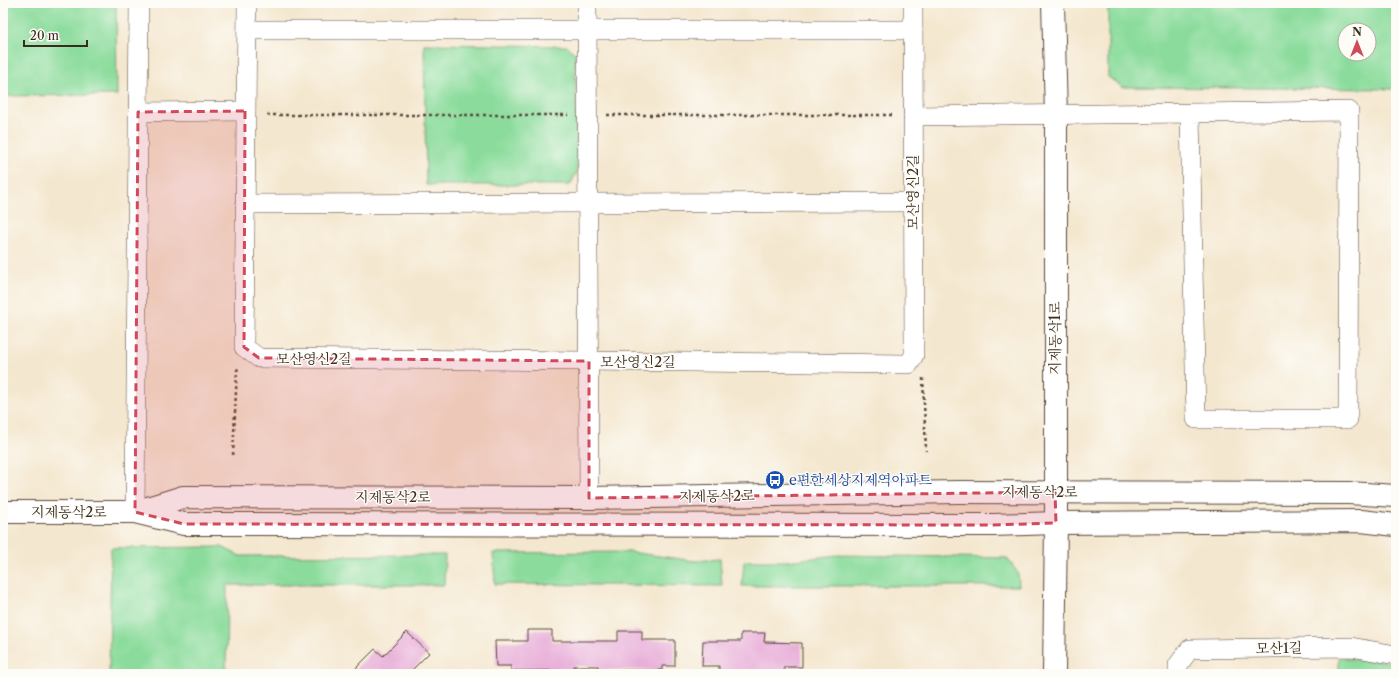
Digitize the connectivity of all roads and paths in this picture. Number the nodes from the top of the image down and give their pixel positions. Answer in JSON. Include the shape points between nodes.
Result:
{"nodes":[{"id":1,"x":139,"y":3,"type":"edge"},
{"id":2,"x":247,"y":3,"type":"edge"},
{"id":3,"x":587,"y":3,"type":"edge"},
{"id":4,"x":913,"y":3,"type":"edge"},
{"id":5,"x":1053,"y":3,"type":"edge"},
{"id":6,"x":247,"y":30,"type":"junction"},
{"id":7,"x":587,"y":30,"type":"junction"},
{"id":8,"x":913,"y":30,"type":"junction"},
{"id":9,"x":245,"y":111,"type":"junction"},
{"id":10,"x":138,"y":112,"type":"junction"},
{"id":11,"x":1190,"y":114,"type":"junction"},
{"id":12,"x":1056,"y":115,"type":"junction"},
{"id":13,"x":913,"y":116,"type":"junction"},
{"id":14,"x":913,"y":202,"type":"junction"},
{"id":15,"x":588,"y":203,"type":"junction"},
{"id":16,"x":245,"y":204,"type":"junction"},
{"id":17,"x":251,"y":352,"type":"junction"},
{"id":18,"x":912,"y":359,"type":"junction"},
{"id":19,"x":589,"y":361,"type":"junction"},
{"id":20,"x":926,"y":451,"type":"dead end"},
{"id":21,"x":233,"y":455,"type":"dead end"},
{"id":22,"x":1055,"y":492,"type":"junction"},
{"id":23,"x":1396,"y":496,"type":"edge"},
{"id":24,"x":589,"y":498,"type":"junction"},
{"id":25,"x":3,"y":512,"type":"edge"},
{"id":26,"x":135,"y":512,"type":"junction"},
{"id":27,"x":1056,"y":522,"type":"junction"},
{"id":28,"x":1396,"y":524,"type":"edge"},
{"id":29,"x":1396,"y":655,"type":"edge"},
{"id":30,"x":1054,"y":674,"type":"edge"},
{"id":31,"x":1178,"y":674,"type":"edge"}],
"edges":[{"from":1,"to":10,"type":"street"},
{"from":2,"to":6,"type":"street"},
{"from":3,"to":7,"type":"street"},
{"from":4,"to":8,"type":"street","name":"모산영신2길"},
{"from":5,"to":12,"type":"street","name":"지제동삭1로"},
{"from":6,"to":7,"type":"street"},
{"from":6,"to":9,"type":"street"},
{"from":7,"to":8,"type":"street"},
{"from":7,"to":15,"type":"street"},
{"from":8,"to":13,"type":"street","name":"모산영신2길"},
{"from":9,"to":10,"type":"street"},
{"from":9,"to":16,"type":"street"},
{"from":10,"to":26,"type":"street"},
{"from":11,"to":11,"type":"street","via":[[1196,419],[1348,419],[1349,111]]},
{"from":11,"to":12,"type":"street"},
{"from":12,"to":13,"type":"street"},
{"from":12,"to":22,"type":"street","name":"지제동삭1로"},
{"from":13,"to":14,"type":"street","name":"모산영신2길"},
{"from":14,"to":15,"type":"street"},
{"from":14,"to":18,"type":"street","name":"모산영신2길"},
{"from":15,"to":16,"type":"street"},
{"from":15,"to":19,"type":"street"},
{"from":16,"to":17,"type":"street","via":[[244,346]]},
{"from":17,"to":19,"type":"street","name":"모산영신2길","via":[[259,358]]},
{"from":17,"to":21,"type":"path","via":[[237,370]]},
{"from":18,"to":19,"type":"street","name":"모산영신2길","via":[[909,364]]},
{"from":18,"to":20,"type":"path","via":[[923,369]]},
{"from":19,"to":24,"type":"street"},
{"from":22,"to":23,"type":"street","name":"지제동삭2로","via":[[1350,493]]},
{"from":22,"to":24,"type":"street","name":"지제동삭2로"},
{"from":22,"to":27,"type":"street","name":"지제동삭1로"},
{"from":24,"to":26,"type":"street","name":"지제동삭2로","via":[[183,497]]},
{"from":25,"to":26,"type":"street","name":"지제동삭2로"},
{"from":26,"to":27,"type":"street","name":"지제동삭2로","via":[[184,524],[993,525]]},
{"from":27,"to":28,"type":"street","name":"지제동삭2로","via":[[1361,521]]},
{"from":27,"to":30,"type":"street","name":"지제동삭1로"},
{"from":29,"to":31,"type":"street","name":"모산1길","via":[[1351,648],[1190,649],[1178,665]]}]}
